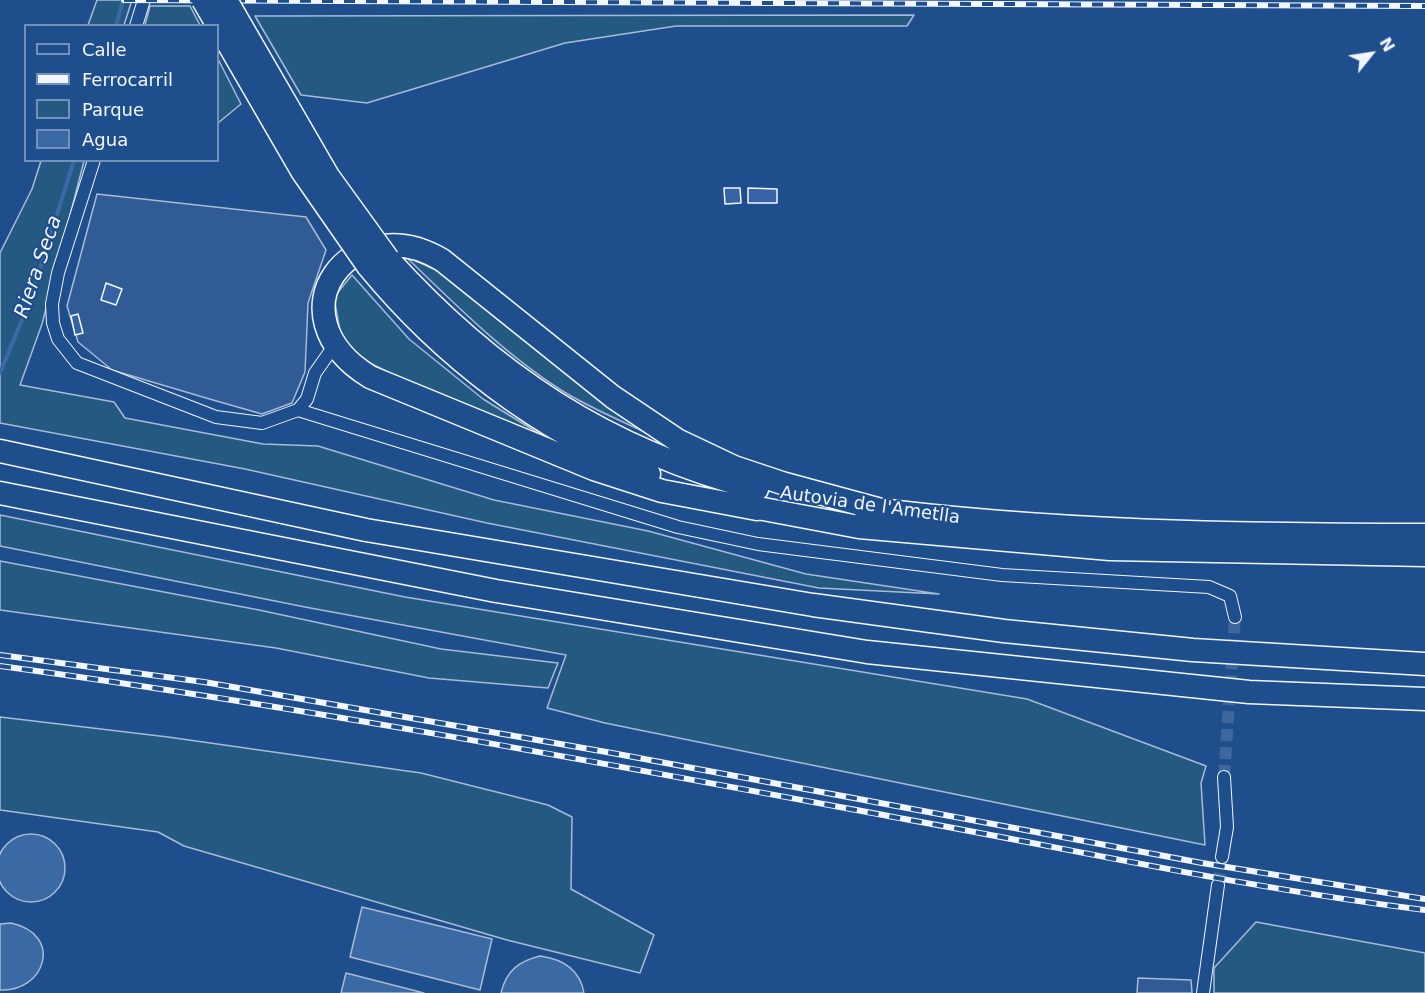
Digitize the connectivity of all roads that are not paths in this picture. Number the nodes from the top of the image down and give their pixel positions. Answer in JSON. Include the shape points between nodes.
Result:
{"nodes":[{"id":1,"x":144,"y":0,"type":"edge"},
{"id":2,"x":203,"y":0,"type":"edge"},
{"id":3,"x":226,"y":0,"type":"edge"},
{"id":4,"x":137,"y":24,"type":"edge"},
{"id":5,"x":217,"y":24,"type":"edge"},
{"id":6,"x":219,"y":28,"type":"edge"},
{"id":7,"x":92,"y":162,"type":"edge"},
{"id":8,"x":378,"y":263,"type":"junction"},
{"id":9,"x":334,"y":346,"type":"junction"},
{"id":10,"x":298,"y":410,"type":"junction"},
{"id":11,"x":0,"y":450,"type":"edge"},
{"id":12,"x":0,"y":493,"type":"edge"},
{"id":13,"x":757,"y":509,"type":"junction"},
{"id":14,"x":878,"y":509,"type":"junction"},
{"id":15,"x":1425,"y":535,"type":"edge"},
{"id":16,"x":1425,"y":555,"type":"edge"},
{"id":17,"x":1235,"y":617,"type":"tunnel mouth"},
{"id":18,"x":1425,"y":664,"type":"edge"},
{"id":19,"x":1425,"y":699,"type":"edge"},
{"id":20,"x":1224,"y":777,"type":"tunnel mouth"},
{"id":21,"x":1222,"y":856,"type":"tunnel mouth"},
{"id":22,"x":1218,"y":885,"type":"tunnel mouth"},
{"id":23,"x":1203,"y":993,"type":"edge"}],
"edges":[{"from":1,"to":4,"type":"street"},
{"from":2,"to":5,"type":"highway","bridge":true},
{"from":3,"to":8,"type":"highway","bridge":true},
{"from":6,"to":8,"type":"highway","bridge":true,"via":[[302,171]]},
{"from":7,"to":10,"type":"street","via":[[52,304],[53,323],[64,349],[77,363],[216,417],[262,423]]},
{"from":8,"to":13,"type":"highway","via":[[427,330],[465,363],[547,422],[638,470]]},
{"from":8,"to":14,"type":"highway","name":"Autovia de l'Ametlla","via":[[537,393],[622,441],[715,478],[812,501]]},
{"from":9,"to":10,"type":"street","via":[[315,373],[307,399]]},
{"from":9,"to":13,"type":"highway","via":[[354,367],[384,384],[594,469],[662,491]]},
{"from":9,"to":14,"type":"highway","via":[[323,318],[323,305],[334,274],[352,257],[373,248],[396,244],[417,248],[442,260],[604,390],[677,440],[734,467]]},
{"from":10,"to":17,"type":"street","via":[[678,527],[758,544],[890,563],[1002,575],[1209,587],[1230,596]]},
{"from":11,"to":18,"type":"highway","via":[[366,530],[813,605],[1004,631],[1193,650]]},
{"from":12,"to":19,"type":"highway","via":[[496,591],[867,652],[1249,692]]},
{"from":13,"to":16,"type":"highway","via":[[910,533],[1110,549]]},
{"from":14,"to":15,"type":"highway","name":"Autovia de l'Ametlla","via":[[997,523],[1133,531]]},
{"from":20,"to":21,"type":"street","via":[[1227,827]]},
{"from":22,"to":23,"type":"street"}]}
